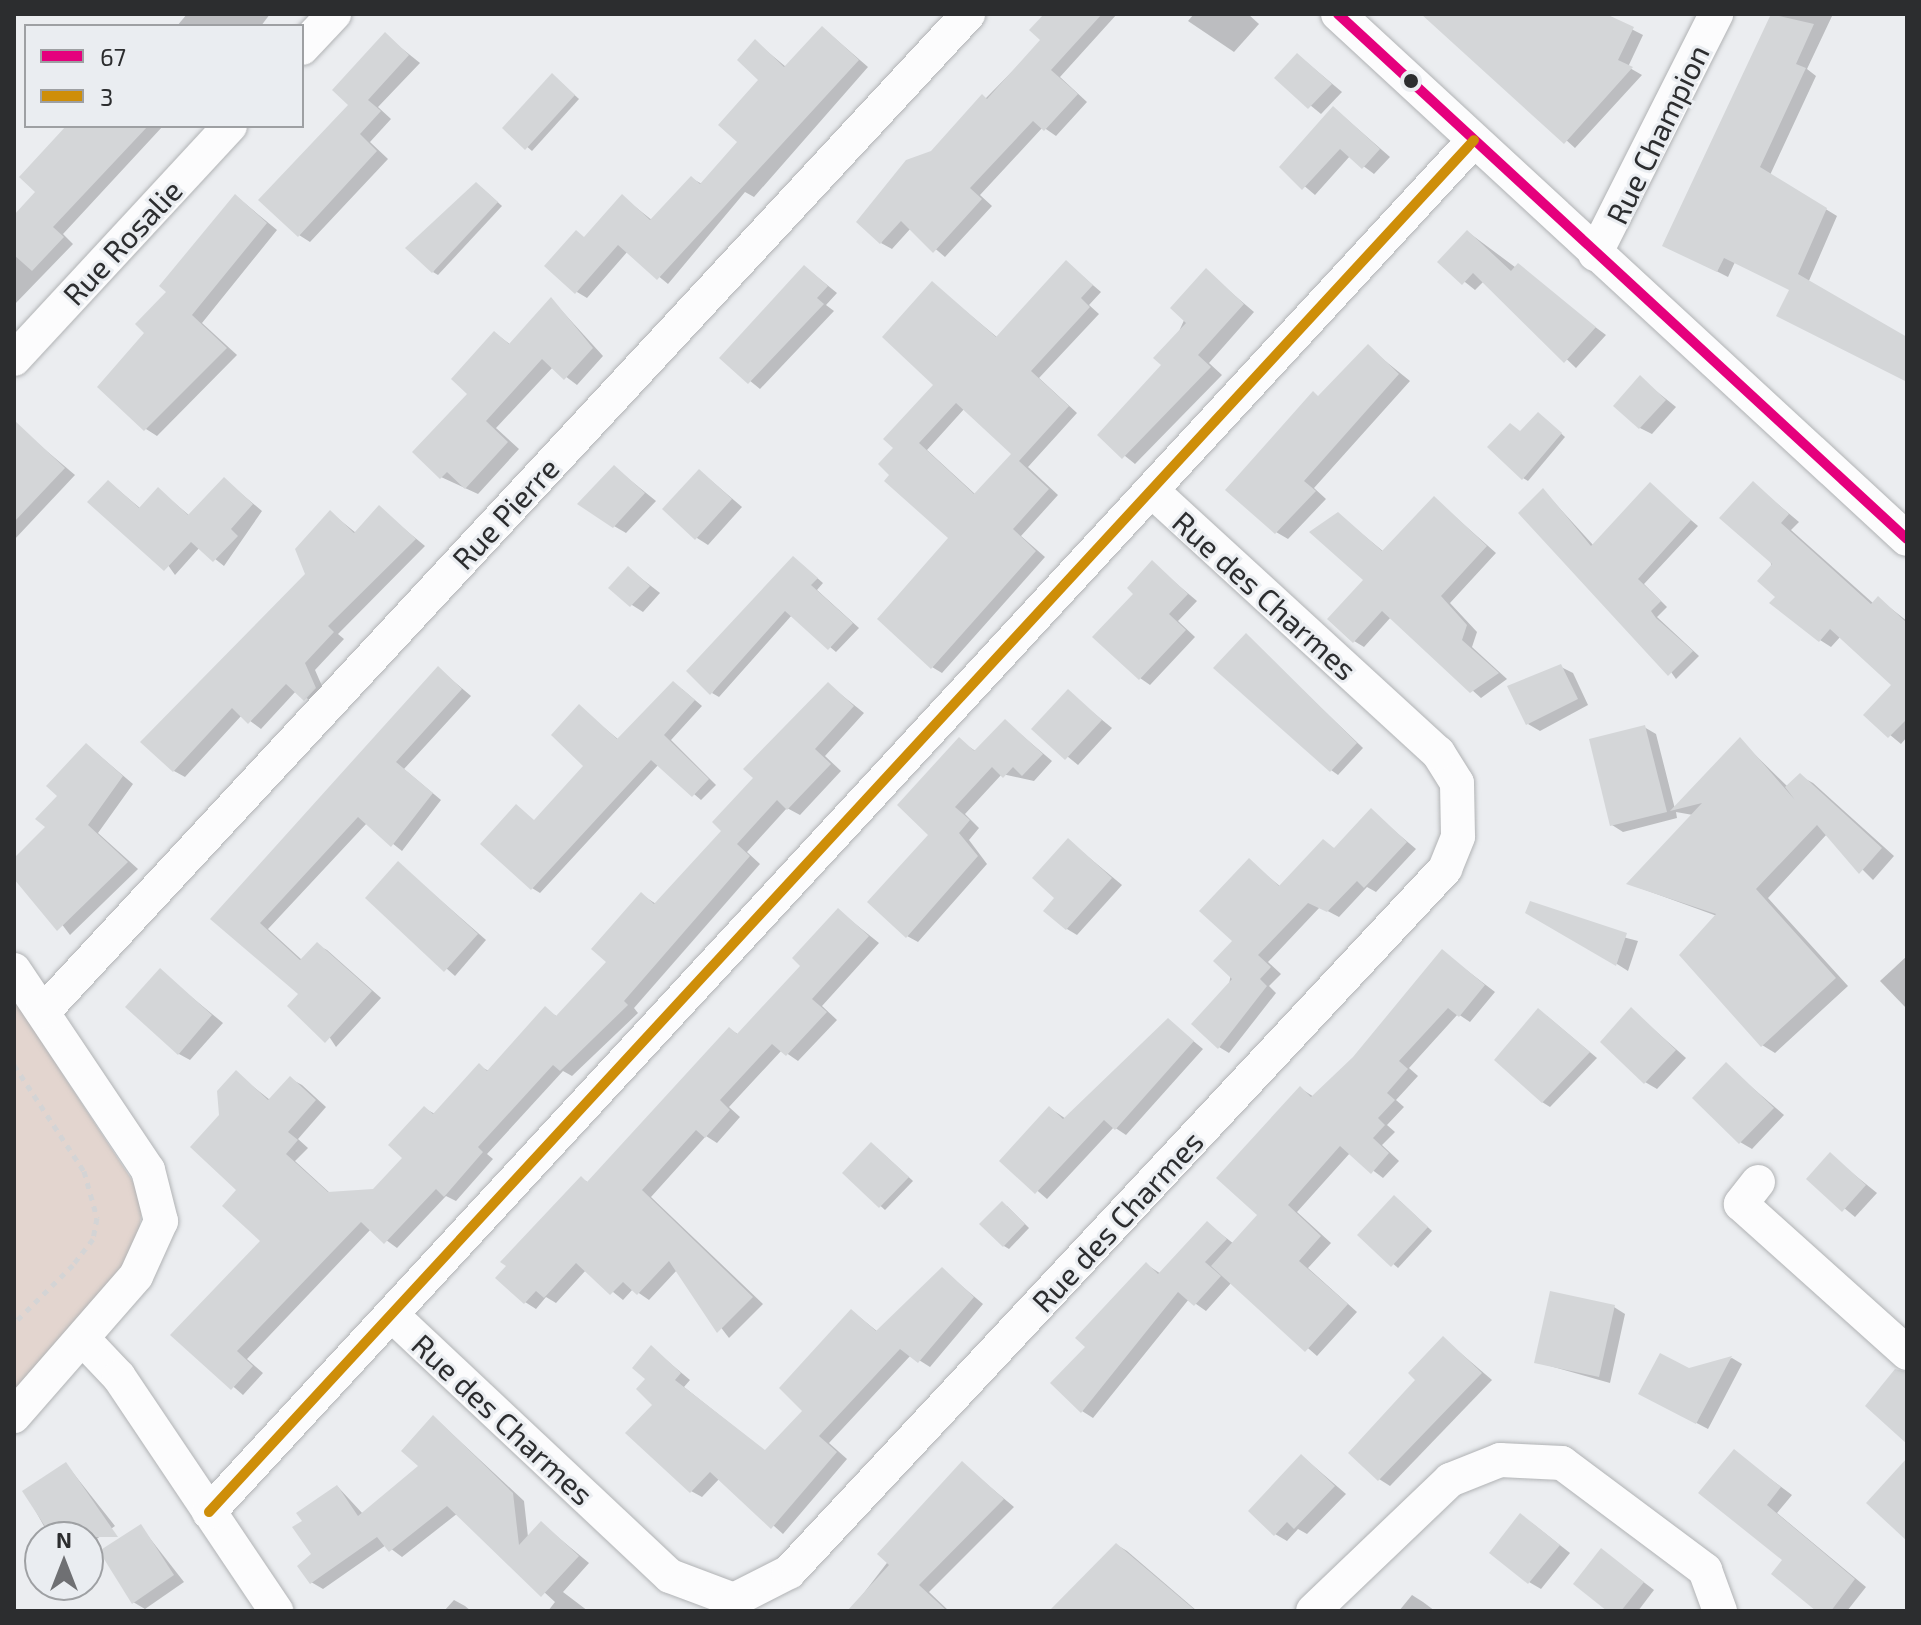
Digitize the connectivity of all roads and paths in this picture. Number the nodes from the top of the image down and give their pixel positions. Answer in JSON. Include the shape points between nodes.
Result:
{"nodes":[{"id":1,"x":334,"y":14,"type":"edge"},
{"id":2,"x":968,"y":14,"type":"edge"},
{"id":3,"x":1338,"y":14,"type":"edge"},
{"id":4,"x":1716,"y":14,"type":"edge"},
{"id":5,"x":304,"y":46,"type":"edge"},
{"id":6,"x":228,"y":128,"type":"edge"},
{"id":7,"x":1474,"y":140,"type":"junction"},
{"id":8,"x":1595,"y":254,"type":"junction"},
{"id":9,"x":14,"y":359,"type":"edge"},
{"id":10,"x":1155,"y":494,"type":"junction"},
{"id":11,"x":1907,"y":539,"type":"edge"},
{"id":12,"x":14,"y":970,"type":"edge"},
{"id":13,"x":43,"y":1012,"type":"junction"},
{"id":14,"x":14,"y":1065,"type":"edge"},
{"id":15,"x":1758,"y":1182,"type":"dead end"},
{"id":16,"x":394,"y":1317,"type":"junction"},
{"id":17,"x":14,"y":1323,"type":"edge"},
{"id":18,"x":83,"y":1339,"type":"junction"},
{"id":19,"x":1907,"y":1353,"type":"edge"},
{"id":20,"x":14,"y":1416,"type":"edge"},
{"id":21,"x":209,"y":1512,"type":"junction"},
{"id":22,"x":276,"y":1611,"type":"edge"},
{"id":23,"x":1313,"y":1611,"type":"edge"},
{"id":24,"x":1720,"y":1611,"type":"edge"}],
"edges":[{"from":1,"to":5,"type":"street"},
{"from":2,"to":13,"type":"street","name":"Rue Pierre"},
{"from":3,"to":7,"type":"street"},
{"from":4,"to":8,"type":"street","name":"Rue Champion"},
{"from":6,"to":9,"type":"street","name":"Rue Rosalie"},
{"from":7,"to":8,"type":"street"},
{"from":7,"to":10,"type":"street"},
{"from":8,"to":11,"type":"street"},
{"from":10,"to":16,"type":"street"},
{"from":10,"to":16,"type":"street","name":"Rue des Charmes","via":[[1438,753],[1457,783],[1458,836],[1445,869],[789,1572],[734,1600],[670,1576]]},
{"from":12,"to":13,"type":"street"},
{"from":13,"to":18,"type":"street","via":[[148,1170],[161,1221],[136,1276]]},
{"from":14,"to":17,"type":"path","via":[[84,1171],[97,1218],[93,1239],[73,1265]]},
{"from":15,"to":19,"type":"street","via":[[1741,1204]]},
{"from":16,"to":21,"type":"street"},
{"from":18,"to":20,"type":"street"},
{"from":18,"to":21,"type":"street","via":[[119,1377]]},
{"from":21,"to":22,"type":"street"},
{"from":23,"to":24,"type":"street","via":[[1450,1480],[1500,1460],[1562,1463],[1705,1570]]}]}
